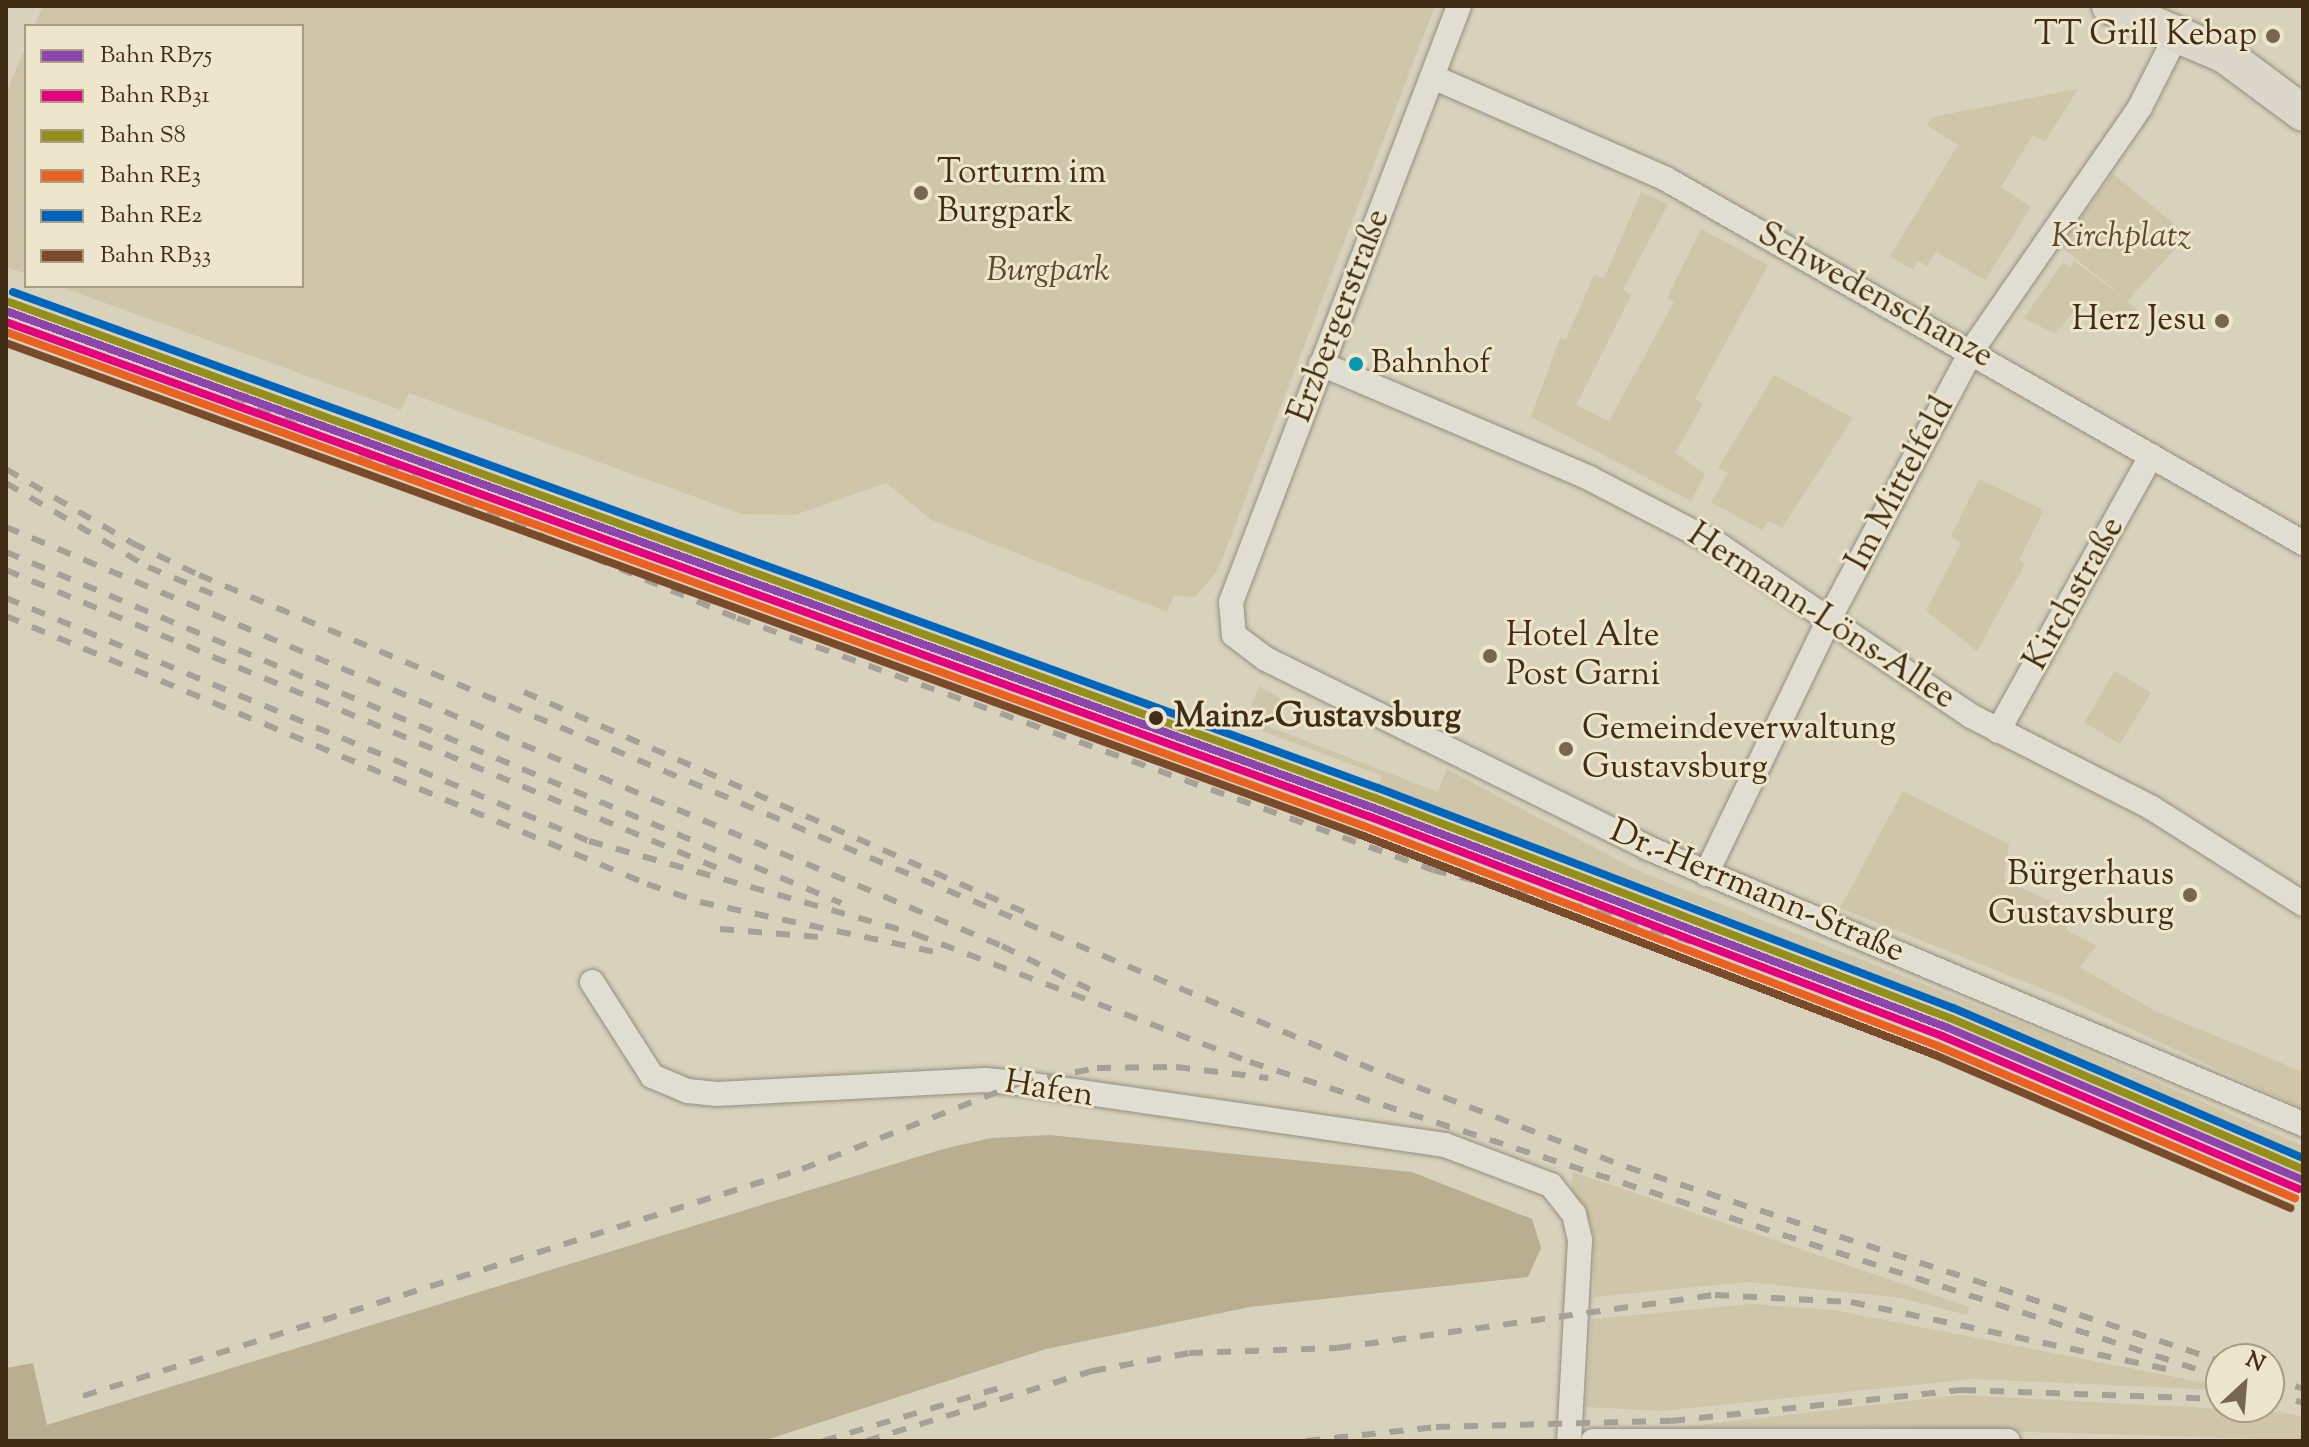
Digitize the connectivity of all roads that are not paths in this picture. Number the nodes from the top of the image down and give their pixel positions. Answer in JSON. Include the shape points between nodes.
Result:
{"nodes":[{"id":1,"x":1459,"y":6,"type":"edge"},
{"id":2,"x":2110,"y":6,"type":"edge"},
{"id":3,"x":2178,"y":32,"type":"junction"},
{"id":4,"x":1433,"y":77,"type":"junction"},
{"id":5,"x":2303,"y":113,"type":"edge"},
{"id":6,"x":1972,"y":350,"type":"junction"},
{"id":7,"x":1321,"y":364,"type":"junction"},
{"id":8,"x":2151,"y":456,"type":"junction"},
{"id":9,"x":2303,"y":543,"type":"edge"},
{"id":10,"x":1829,"y":619,"type":"junction"},
{"id":11,"x":1230,"y":627,"type":"joint"},
{"id":12,"x":1998,"y":731,"type":"junction"},
{"id":13,"x":1706,"y":874,"type":"junction"},
{"id":14,"x":2303,"y":904,"type":"edge"},
{"id":15,"x":592,"y":982,"type":"dead end"},
{"id":16,"x":2303,"y":1124,"type":"edge"},
{"id":17,"x":1569,"y":1441,"type":"edge"},
{"id":18,"x":1593,"y":1441,"type":"edge"},
{"id":19,"x":2008,"y":1441,"type":"edge"}],
"edges":[{"from":1,"to":4,"type":"street","name":"Erzbergerstraße"},
{"from":2,"to":3,"type":"main road"},
{"from":3,"to":5,"type":"main road","via":[[2244,67]]},
{"from":3,"to":6,"type":"street","name":"Im Mittelfeld","via":[[2140,107]]},
{"from":4,"to":6,"type":"street","name":"Schwedenschanze","via":[[1666,179]]},
{"from":4,"to":7,"type":"street","name":"Erzbergerstraße"},
{"from":6,"to":8,"type":"street","name":"Schwedenschanze"},
{"from":6,"to":10,"type":"street","name":"Im Mittelfeld"},
{"from":7,"to":10,"type":"street","name":"Hermann-Löns-Allee","via":[[1589,478],[1720,546]]},
{"from":7,"to":11,"type":"street","name":"Erzbergerstraße","via":[[1231,602]]},
{"from":8,"to":9,"type":"street","name":"Schwedenschanze"},
{"from":8,"to":12,"type":"street","name":"Kirchstraße"},
{"from":10,"to":12,"type":"street","name":"Hermann-Löns-Allee"},
{"from":10,"to":13,"type":"street","name":"Im Mittelfeld"},
{"from":11,"to":13,"type":"street","name":"Dr.-Herrmann-Straße","via":[[1241,643],[1266,659]]},
{"from":12,"to":14,"type":"street","name":"Hermann-Löns-Allee","via":[[2152,808]]},
{"from":13,"to":16,"type":"street","name":"Dr.-Herrmann-Straße"},
{"from":15,"to":17,"type":"street","name":"Hafen","via":[[652,1076],[688,1091],[1020,1083],[1445,1145],[1551,1185],[1574,1214],[1580,1240]]},
{"from":18,"to":19,"type":"street"}]}
